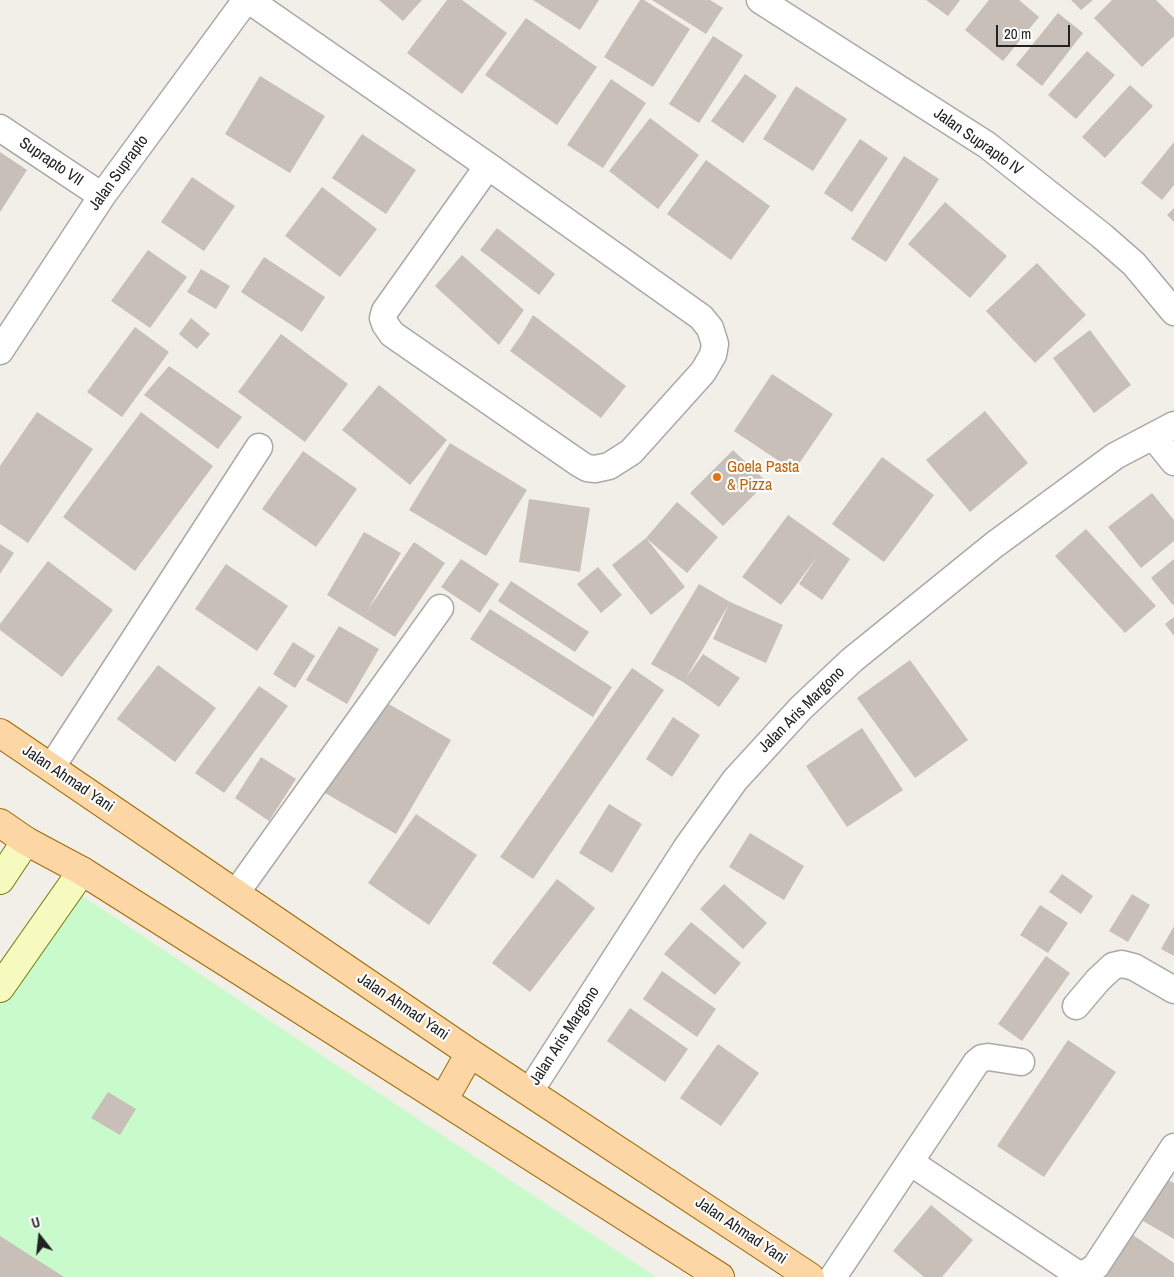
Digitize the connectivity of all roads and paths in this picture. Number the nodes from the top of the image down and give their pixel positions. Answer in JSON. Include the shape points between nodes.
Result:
{"nodes":[{"id":1,"x":248,"y":0,"type":"edge"},
{"id":2,"x":760,"y":0,"type":"edge"},
{"id":3,"x":0,"y":128,"type":"edge"},
{"id":4,"x":488,"y":166,"type":"junction"},
{"id":5,"x":102,"y":196,"type":"junction"},
{"id":6,"x":1174,"y":312,"type":"edge"},
{"id":7,"x":0,"y":351,"type":"edge"},
{"id":8,"x":1163,"y":430,"type":"edge"},
{"id":9,"x":259,"y":447,"type":"dead end"},
{"id":10,"x":1174,"y":462,"type":"edge"},
{"id":11,"x":440,"y":608,"type":"dead end"},
{"id":12,"x":0,"y":733,"type":"edge"},
{"id":13,"x":51,"y":768,"type":"junction"},
{"id":14,"x":0,"y":823,"type":"edge"},
{"id":15,"x":26,"y":841,"type":"junction"},
{"id":16,"x":82,"y":871,"type":"junction"},
{"id":17,"x":0,"y":880,"type":"edge"},
{"id":18,"x":236,"y":893,"type":"junction"},
{"id":19,"x":0,"y":988,"type":"edge"},
{"id":20,"x":1174,"y":990,"type":"edge"},
{"id":21,"x":1076,"y":1006,"type":"dead end"},
{"id":22,"x":470,"y":1053,"type":"junction"},
{"id":23,"x":1021,"y":1062,"type":"dead end"},
{"id":24,"x":530,"y":1091,"type":"junction"},
{"id":25,"x":444,"y":1099,"type":"junction"},
{"id":26,"x":1174,"y":1147,"type":"edge"},
{"id":27,"x":910,"y":1162,"type":"junction"},
{"id":28,"x":720,"y":1277,"type":"edge"},
{"id":29,"x":810,"y":1277,"type":"edge"},
{"id":30,"x":833,"y":1277,"type":"edge"}],
"edges":[{"from":1,"to":4,"type":"street"},
{"from":1,"to":5,"type":"street","name":"Jalan Suprapto"},
{"from":2,"to":6,"type":"street","name":"Jalan Suprapto IV","via":[[987,145],[1134,264]]},
{"from":3,"to":5,"type":"street","name":"Suprapto VII"},
{"from":4,"to":4,"type":"street","via":[[701,317],[710,328],[713,356],[703,372],[631,452],[609,466],[596,469],[580,464],[392,334],[385,324],[385,311]]},
{"from":5,"to":7,"type":"street","name":"Jalan Suprapto"},
{"from":8,"to":10,"type":"street"},
{"from":8,"to":24,"type":"street","name":"Jalan Aris Margono","via":[[1115,456],[994,545],[852,660],[801,708],[735,780],[687,847]]},
{"from":9,"to":13,"type":"street"},
{"from":11,"to":18,"type":"street"},
{"from":12,"to":13,"type":"main road","name":"Jalan Ahmad Yani"},
{"from":13,"to":18,"type":"main road","name":"Jalan Ahmad Yani"},
{"from":14,"to":15,"type":"main road"},
{"from":15,"to":16,"type":"main road"},
{"from":15,"to":17,"type":"street"},
{"from":16,"to":19,"type":"street"},
{"from":16,"to":25,"type":"main road"},
{"from":18,"to":22,"type":"main road","name":"Jalan Ahmad Yani"},
{"from":20,"to":21,"type":"street","via":[[1122,964],[1113,966]]},
{"from":22,"to":24,"type":"main road","name":"Jalan Ahmad Yani"},
{"from":22,"to":25,"type":"main road"},
{"from":23,"to":27,"type":"street","via":[[988,1057],[976,1063]]},
{"from":24,"to":29,"type":"main road","name":"Jalan Ahmad Yani"},
{"from":25,"to":28,"type":"main road"},
{"from":26,"to":27,"type":"street","via":[[1096,1266],[1079,1275]]},
{"from":27,"to":30,"type":"street"}]}
